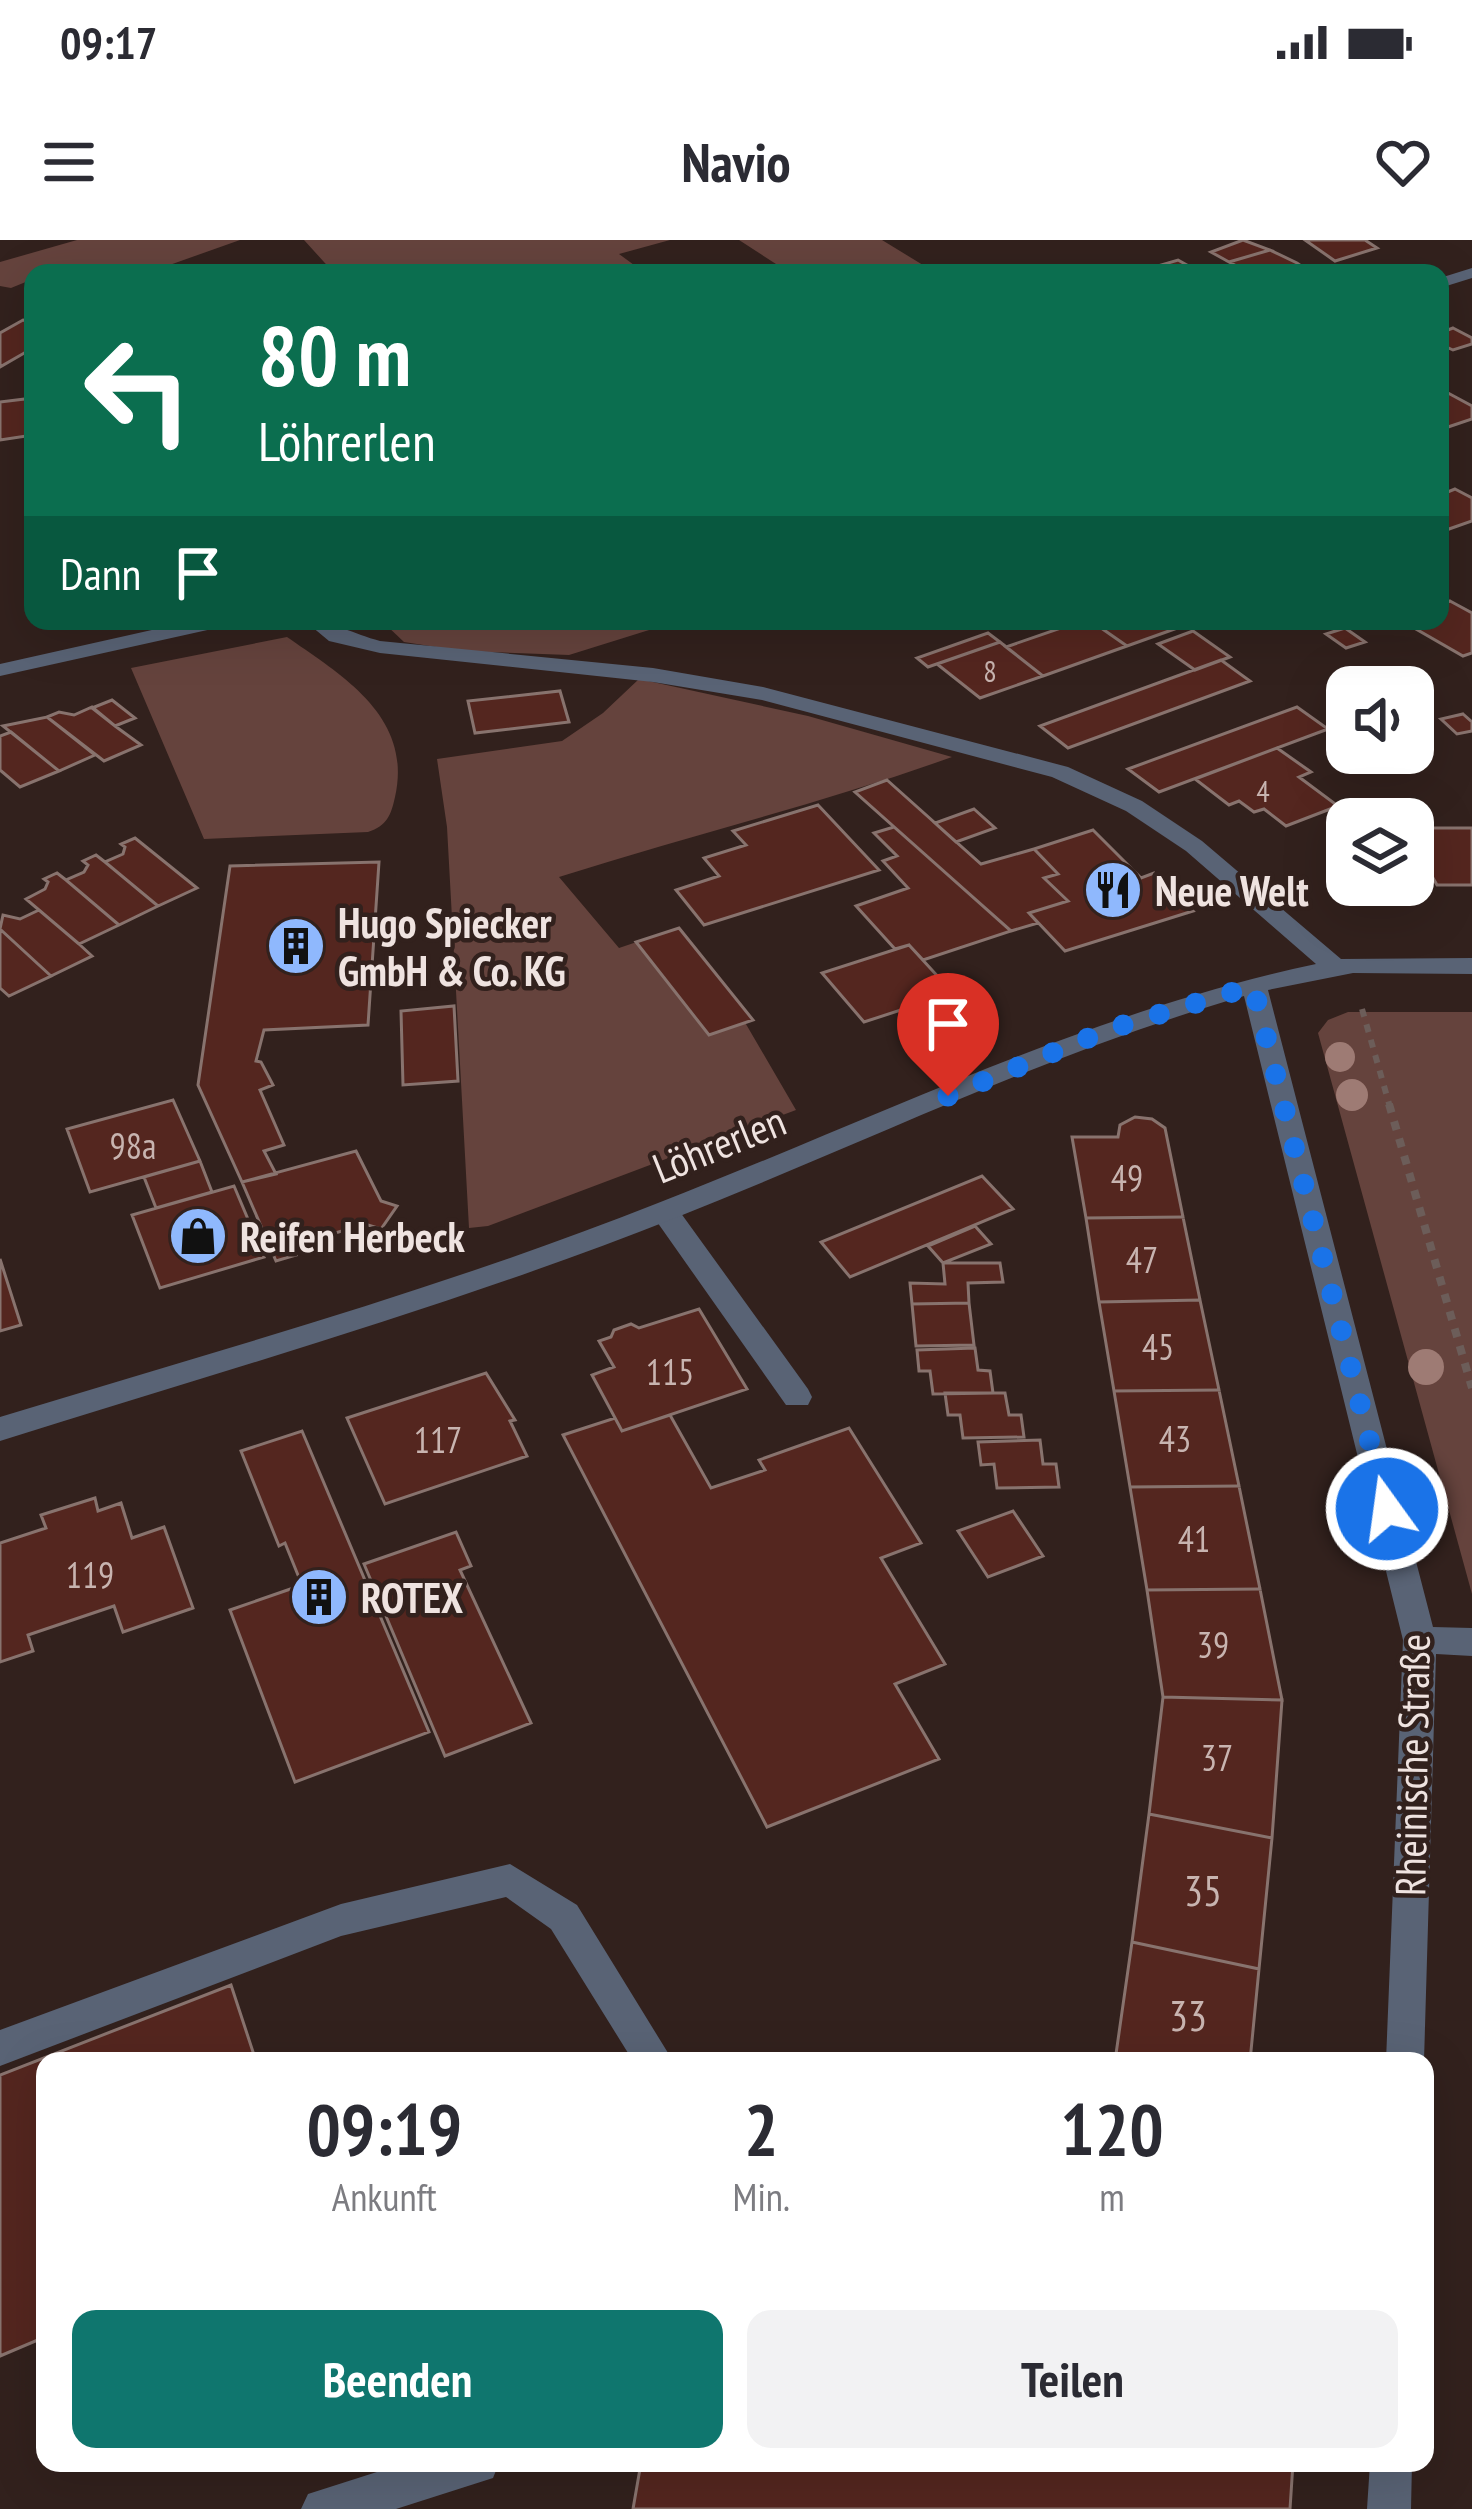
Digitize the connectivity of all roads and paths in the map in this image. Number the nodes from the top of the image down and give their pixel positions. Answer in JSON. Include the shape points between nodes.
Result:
{"nodes":[{"id":1,"x":180,"y":630,"type":"edge"},
{"id":2,"x":329,"y":630,"type":"edge"},
{"id":3,"x":0,"y":670,"type":"edge"},
{"id":4,"x":1472,"y":965,"type":"edge"},
{"id":5,"x":1343,"y":967,"type":"junction"},
{"id":6,"x":1253,"y":986,"type":"junction"},
{"id":7,"x":665,"y":1212,"type":"junction"},
{"id":8,"x":1472,"y":1388,"type":"edge"},
{"id":9,"x":797,"y":1397,"type":"dead end"},
{"id":10,"x":0,"y":1429,"type":"edge"},
{"id":11,"x":1420,"y":1640,"type":"junction"},
{"id":12,"x":1472,"y":1642,"type":"edge"},
{"id":13,"x":0,"y":2048,"type":"edge"},
{"id":14,"x":648,"y":2052,"type":"edge"},
{"id":15,"x":1405,"y":2052,"type":"edge"},
{"id":16,"x":447,"y":2472,"type":"edge"},
{"id":17,"x":1391,"y":2472,"type":"edge"},
{"id":18,"x":322,"y":2509,"type":"edge"},
{"id":19,"x":1389,"y":2509,"type":"edge"}],
"edges":[{"from":1,"to":3,"type":"street"},
{"from":2,"to":5,"type":"street","via":[[380,647],[653,674],[764,694],[1060,772],[1134,806],[1194,846]]},
{"from":4,"to":5,"type":"street","name":"Löhrerlen"},
{"from":5,"to":6,"type":"street","name":"Löhrerlen"},
{"from":5,"to":8,"type":"path"},
{"from":6,"to":7,"type":"street","name":"Löhrerlen","via":[[1110,1029]]},
{"from":6,"to":11,"type":"street","name":"Rheinische Straße"},
{"from":7,"to":9,"type":"street"},
{"from":7,"to":10,"type":"street","name":"Löhrerlen","via":[[470,1284]]},
{"from":11,"to":12,"type":"street"},
{"from":11,"to":15,"type":"street","name":"Rheinische Straße"},
{"from":13,"to":14,"type":"street","via":[[341,1920],[510,1880],[564,1917]]},
{"from":16,"to":18,"type":"street"},
{"from":17,"to":19,"type":"street"}]}
